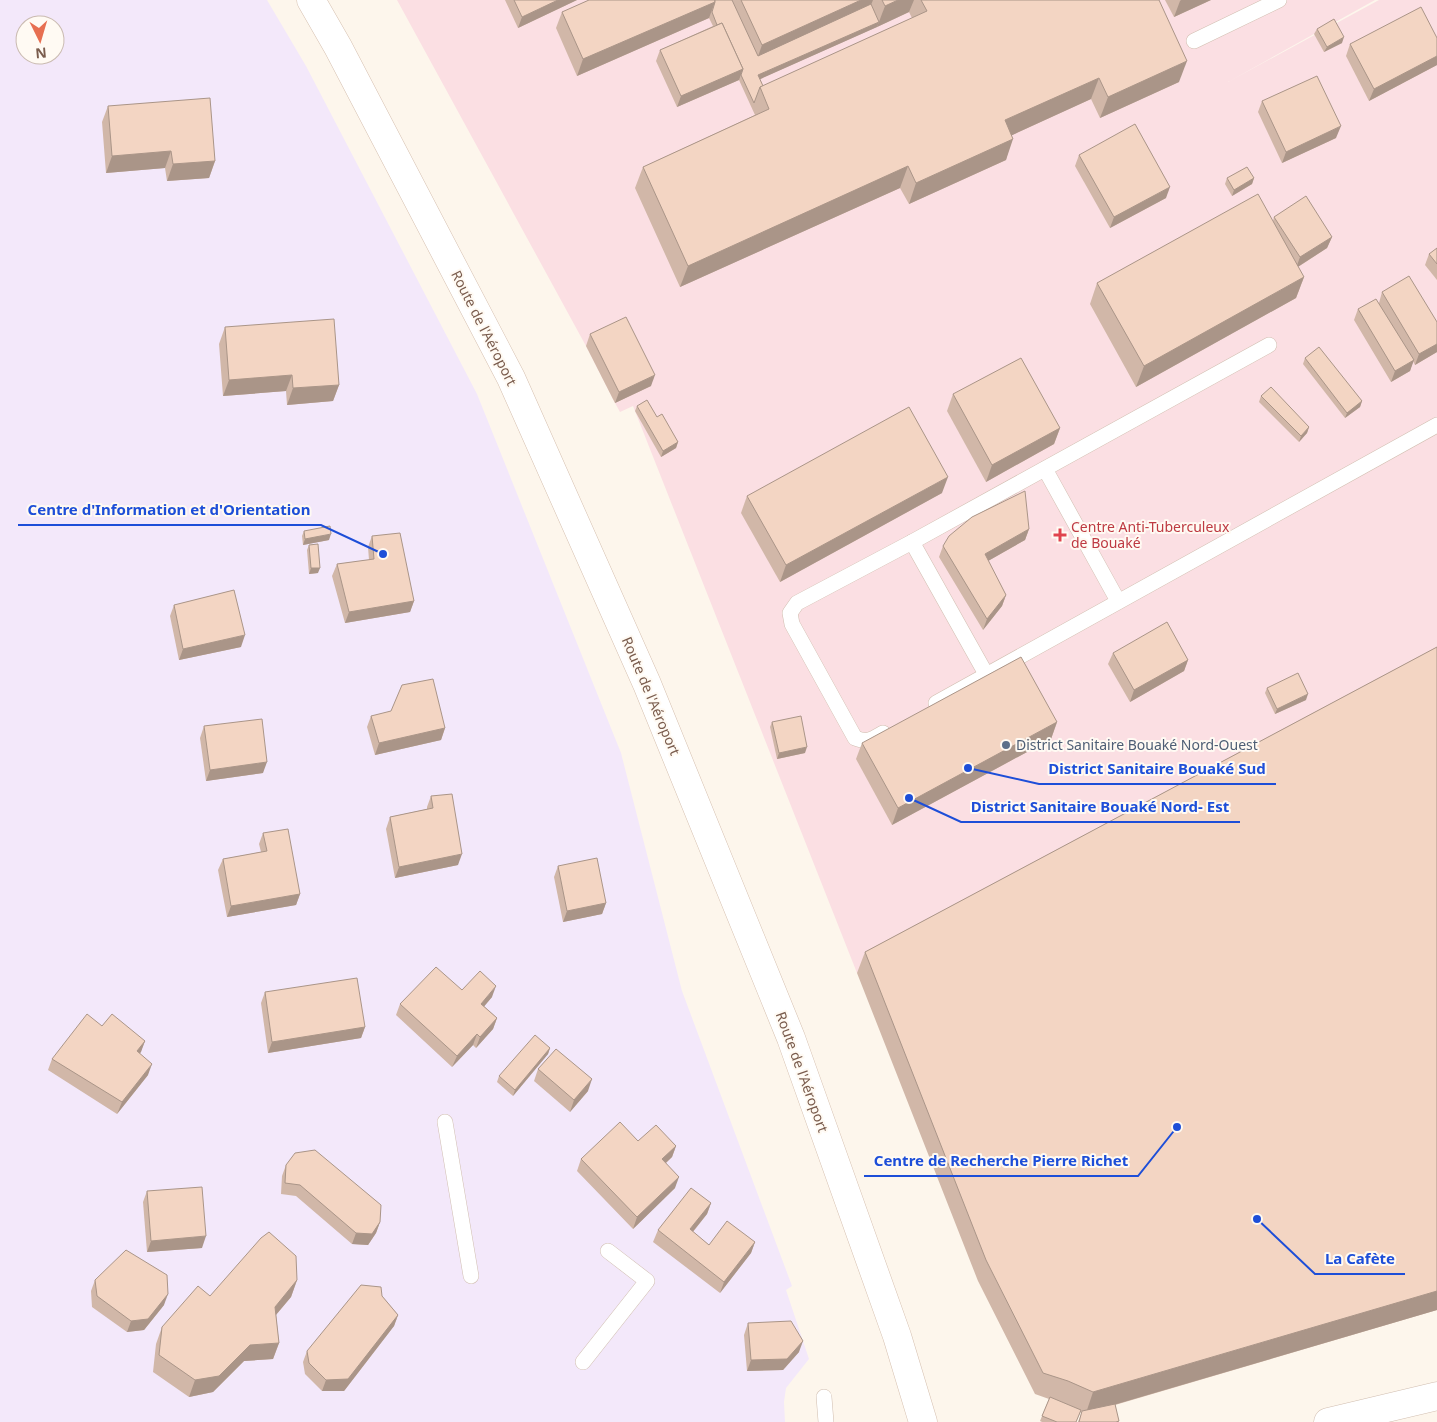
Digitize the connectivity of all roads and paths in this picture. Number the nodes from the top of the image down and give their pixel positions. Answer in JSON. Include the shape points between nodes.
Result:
{"nodes":[{"id":1,"x":311,"y":0,"type":"edge"},
{"id":2,"x":1280,"y":0,"type":"edge"},
{"id":3,"x":1194,"y":41,"type":"dead end"},
{"id":4,"x":1269,"y":346,"type":"dead end"},
{"id":5,"x":1437,"y":425,"type":"edge"},
{"id":6,"x":1045,"y":470,"type":"junction"},
{"id":7,"x":912,"y":542,"type":"junction"},
{"id":8,"x":1118,"y":601,"type":"junction"},
{"id":9,"x":986,"y":674,"type":"junction"},
{"id":10,"x":921,"y":712,"type":"edge"},
{"id":11,"x":896,"y":726,"type":"edge"},
{"id":12,"x":445,"y":1122,"type":"dead end"},
{"id":13,"x":608,"y":1251,"type":"dead end"},
{"id":14,"x":471,"y":1276,"type":"dead end"},
{"id":15,"x":583,"y":1362,"type":"dead end"},
{"id":16,"x":1437,"y":1396,"type":"edge"},
{"id":17,"x":824,"y":1398,"type":"dead end"},
{"id":18,"x":826,"y":1422,"type":"edge"},
{"id":19,"x":923,"y":1422,"type":"edge"},
{"id":20,"x":1328,"y":1422,"type":"edge"}],
"edges":[{"from":1,"to":19,"type":"main road","name":"Route de l'Aéroport","via":[[511,378],[647,684],[791,1038],[897,1336]]},
{"from":2,"to":3,"type":"lane"},
{"from":4,"to":6,"type":"lane"},
{"from":5,"to":8,"type":"lane"},
{"from":6,"to":7,"type":"lane"},
{"from":6,"to":8,"type":"lane"},
{"from":7,"to":9,"type":"lane"},
{"from":7,"to":11,"type":"lane","via":[[798,603],[790,613],[792,624],[854,738],[872,740]]},
{"from":8,"to":9,"type":"lane"},
{"from":9,"to":10,"type":"lane"},
{"from":12,"to":14,"type":"lane"},
{"from":13,"to":15,"type":"lane","via":[[647,1281]]},
{"from":16,"to":20,"type":"main road"},
{"from":17,"to":18,"type":"lane"}]}
